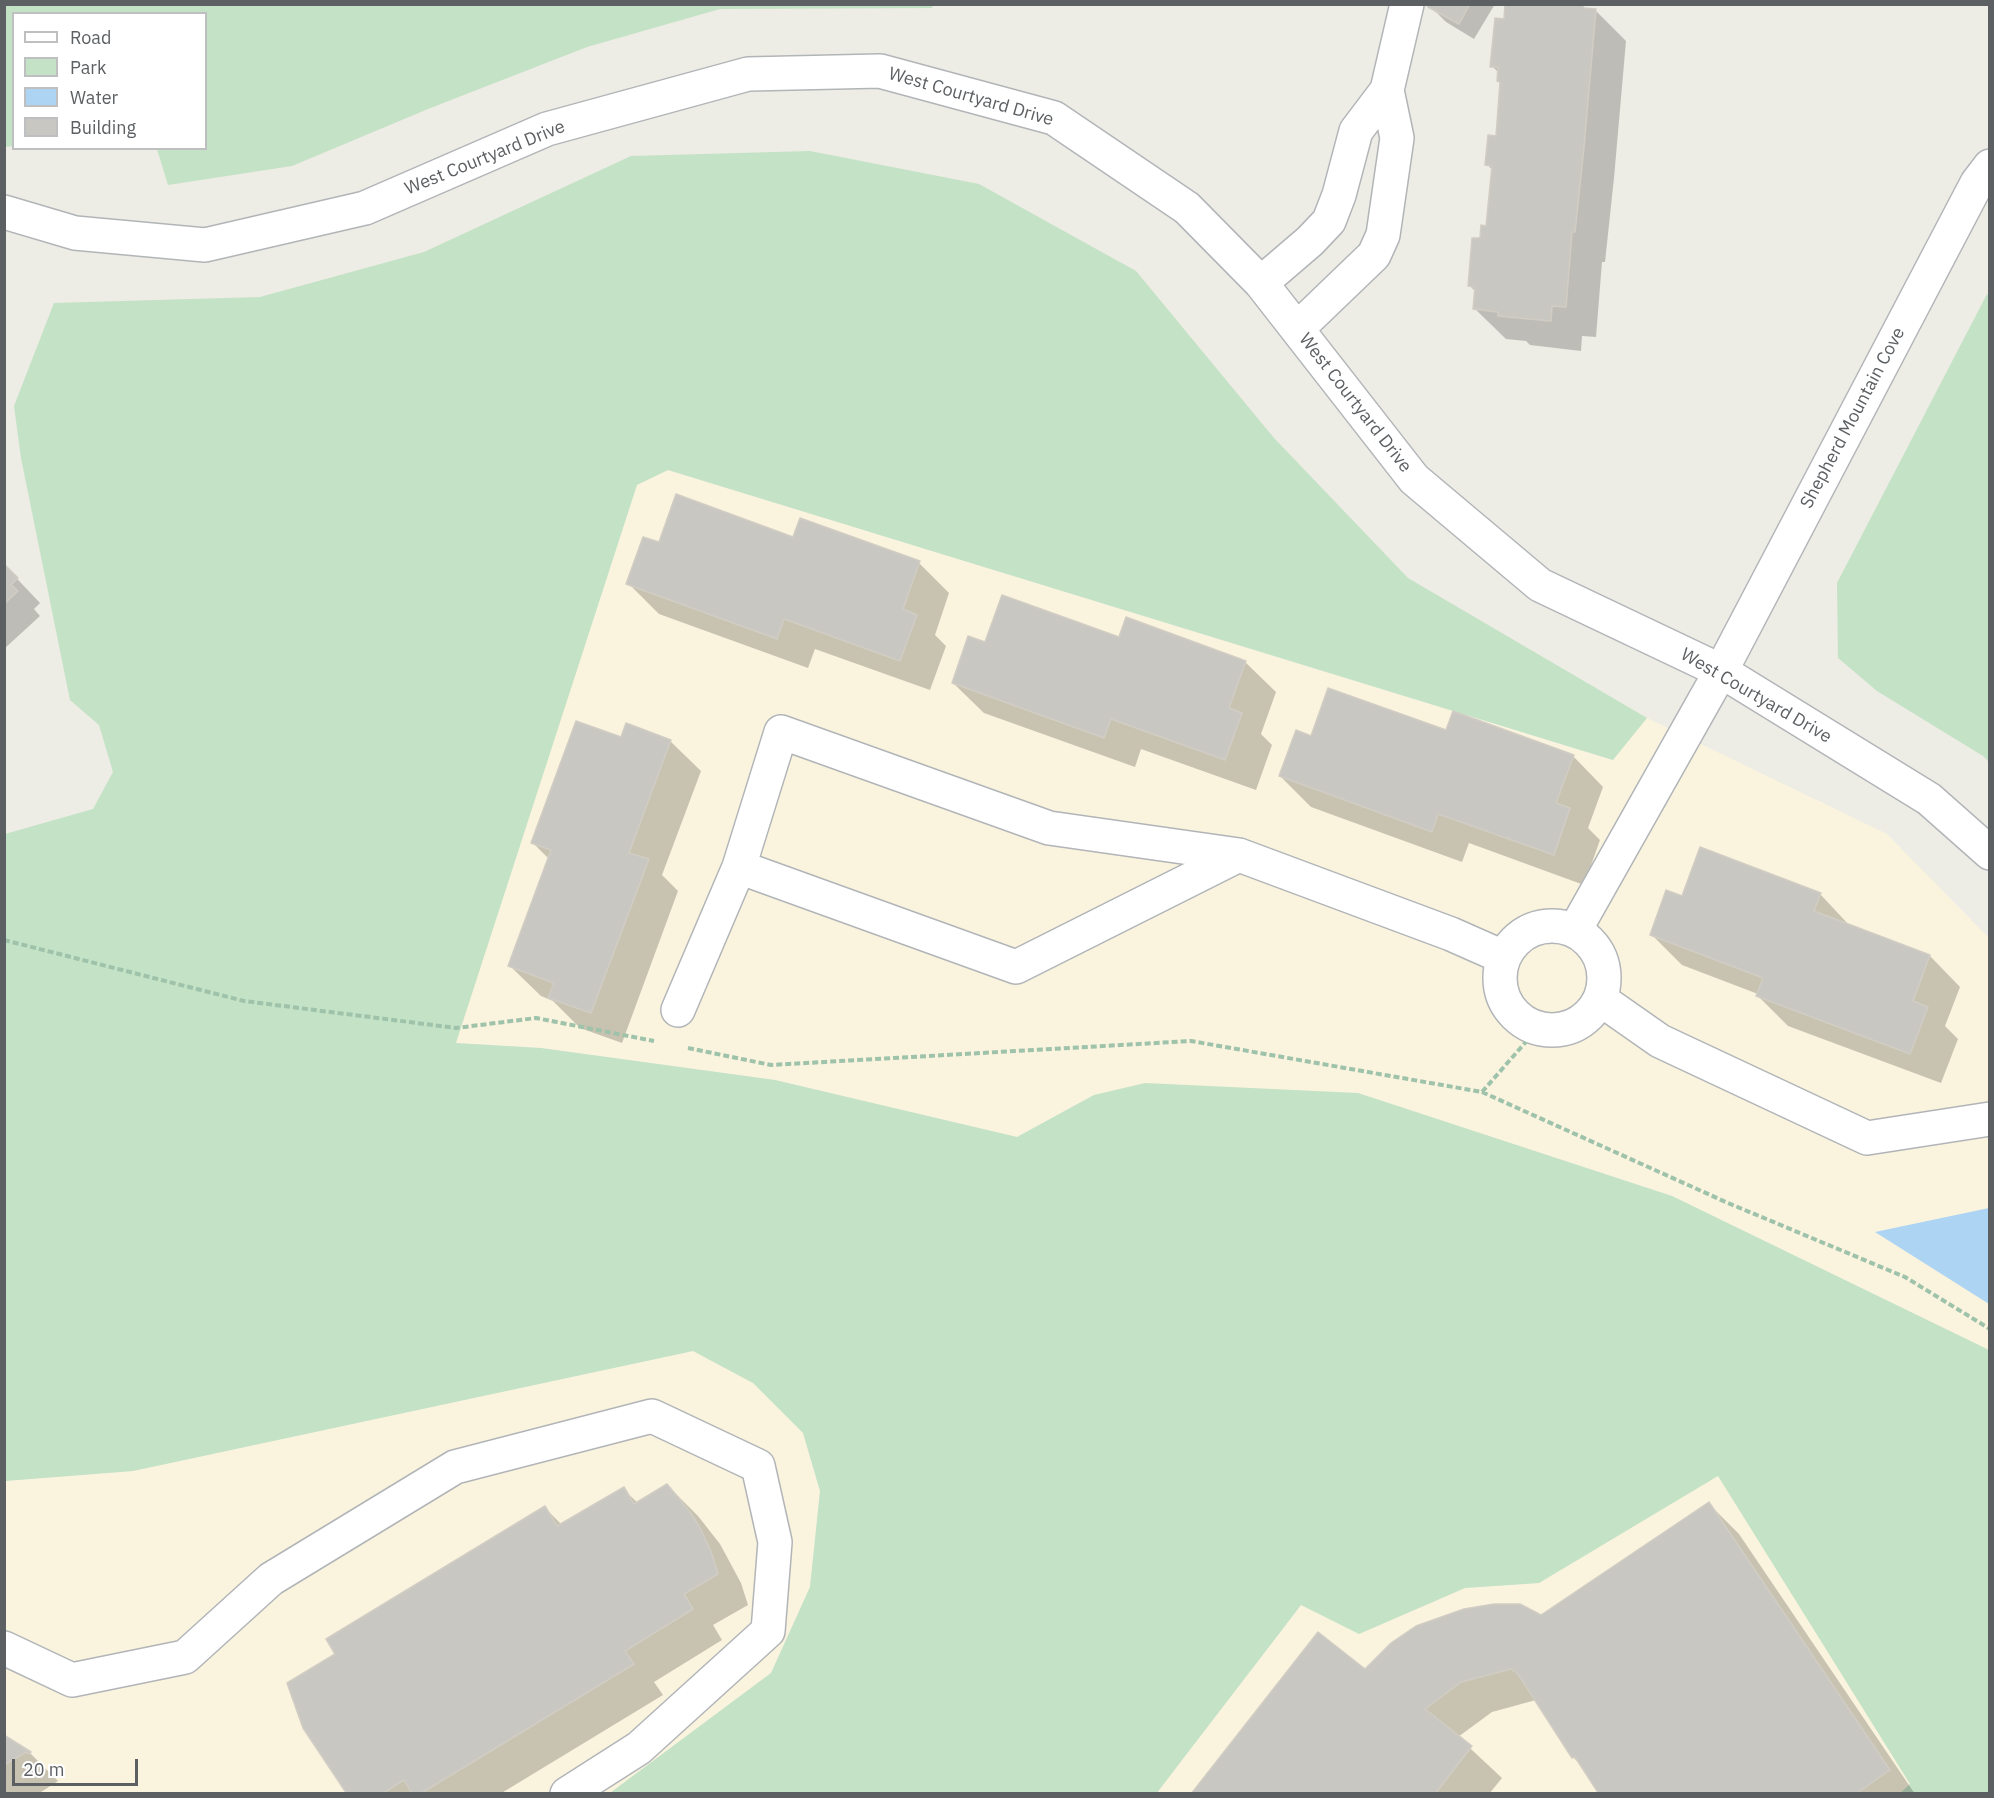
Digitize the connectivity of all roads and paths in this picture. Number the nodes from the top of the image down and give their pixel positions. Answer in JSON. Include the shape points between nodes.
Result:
{"nodes":[{"id":1,"x":1407,"y":4,"type":"edge"},
{"id":2,"x":1387,"y":90,"type":"junction"},
{"id":3,"x":1989,"y":166,"type":"edge"},
{"id":4,"x":4,"y":212,"type":"edge"},
{"id":5,"x":1261,"y":283,"type":"junction"},
{"id":6,"x":1298,"y":329,"type":"junction"},
{"id":7,"x":1720,"y":672,"type":"junction"},
{"id":8,"x":1989,"y":853,"type":"edge"},
{"id":9,"x":1239,"y":855,"type":"junction"},
{"id":10,"x":739,"y":867,"type":"junction"},
{"id":11,"x":1575,"y":930,"type":"junction"},
{"id":12,"x":4,"y":940,"type":"edge"},
{"id":13,"x":1503,"y":957,"type":"junction"},
{"id":14,"x":1600,"y":999,"type":"junction"},
{"id":15,"x":678,"y":1010,"type":"dead end"},
{"id":16,"x":1538,"y":1028,"type":"junction"},
{"id":17,"x":663,"y":1043,"type":"dead end"},
{"id":18,"x":685,"y":1048,"type":"dead end"},
{"id":19,"x":1482,"y":1092,"type":"junction"},
{"id":20,"x":1989,"y":1119,"type":"edge"},
{"id":21,"x":1989,"y":1329,"type":"edge"},
{"id":22,"x":4,"y":1648,"type":"edge"},
{"id":23,"x":567,"y":1794,"type":"edge"}],
"edges":[{"from":1,"to":2,"type":"street"},
{"from":2,"to":5,"type":"street","via":[[1356,131],[1329,221]]},
{"from":2,"to":6,"type":"street","via":[[1396,138],[1383,235],[1374,255]]},
{"from":3,"to":7,"type":"street","name":"Shepherd Mountain Cove"},
{"from":4,"to":5,"type":"street","name":"West Courtyard Drive","via":[[75,233],[205,245],[365,208],[547,129],[748,74],[880,71],[1054,118],[1187,208]]},
{"from":5,"to":6,"type":"street","name":"West Courtyard Drive"},
{"from":6,"to":7,"type":"street","name":"West Courtyard Drive","via":[[1414,478],[1540,585]]},
{"from":7,"to":8,"type":"street","name":"West Courtyard Drive","via":[[1929,799]]},
{"from":7,"to":11,"type":"street","name":"Shepherd Mountain Cove"},
{"from":9,"to":10,"type":"street","via":[[1016,967]]},
{"from":9,"to":10,"type":"street","via":[[1049,828],[781,732]]},
{"from":9,"to":13,"type":"street"},
{"from":10,"to":15,"type":"street"},
{"from":11,"to":13,"type":"street","via":[[1555,925],[1533,928],[1515,940]]},
{"from":11,"to":14,"type":"street","via":[[1591,942],[1602,959],[1605,980]]},
{"from":12,"to":17,"type":"path","via":[[244,1001],[456,1028],[536,1018]]},
{"from":13,"to":16,"type":"street","via":[[1500,986],[1504,1000],[1524,1023]]},
{"from":14,"to":16,"type":"street","via":[[1581,1022],[1553,1030]]},
{"from":14,"to":20,"type":"street","via":[[1660,1041],[1867,1138]]},
{"from":16,"to":19,"type":"path"},
{"from":18,"to":19,"type":"path","via":[[771,1065],[1191,1041]]},
{"from":19,"to":21,"type":"path","via":[[1728,1203],[1905,1277]]},
{"from":22,"to":23,"type":"street","via":[[72,1680],[185,1657],[271,1579],[455,1467],[652,1416],[758,1466],[775,1542],[768,1631],[639,1748]]}]}
